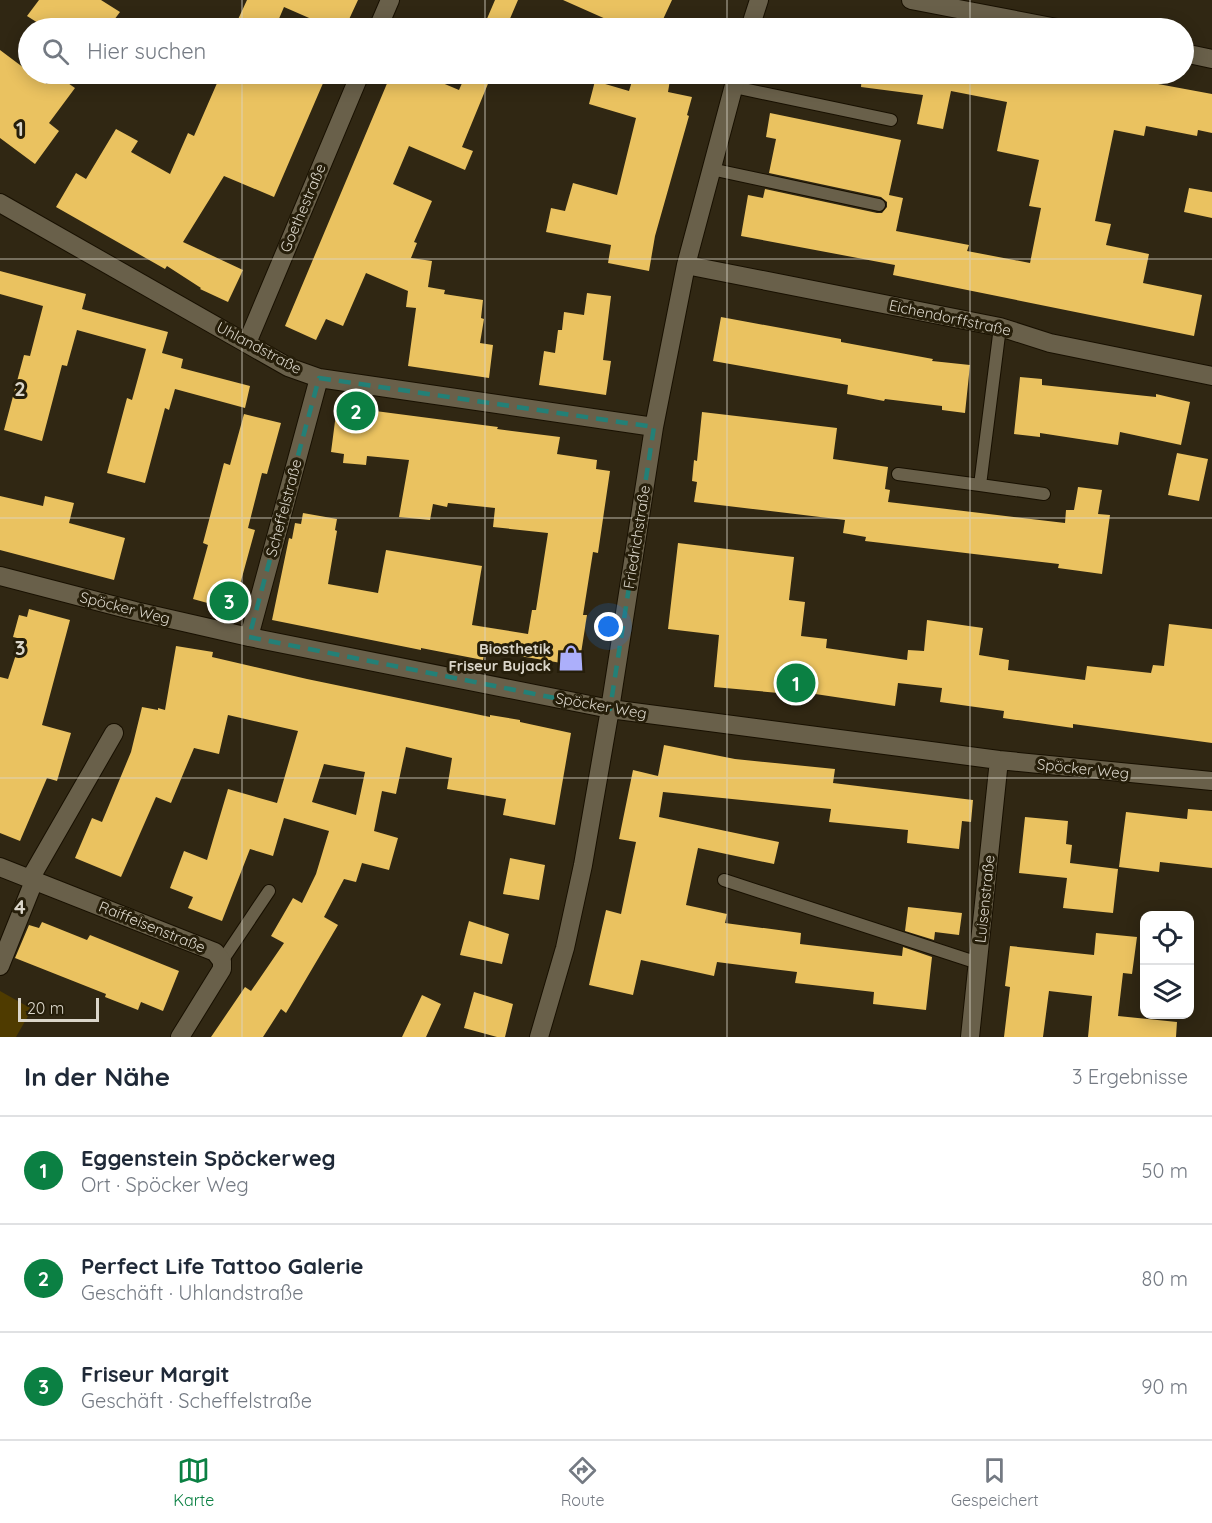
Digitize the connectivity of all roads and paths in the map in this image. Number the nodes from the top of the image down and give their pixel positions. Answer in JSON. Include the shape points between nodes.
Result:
{"nodes":[{"id":1,"x":390,"y":0,"type":"edge"},
{"id":2,"x":759,"y":0,"type":"edge"},
{"id":3,"x":911,"y":0,"type":"edge"},
{"id":4,"x":382,"y":18,"type":"edge"},
{"id":5,"x":753,"y":18,"type":"edge"},
{"id":6,"x":1005,"y":18,"type":"edge"},
{"id":7,"x":1194,"y":55,"type":"edge"},
{"id":8,"x":1212,"y":59,"type":"edge"},
{"id":9,"x":356,"y":84,"type":"edge"},
{"id":10,"x":735,"y":84,"type":"edge"},
{"id":11,"x":752,"y":84,"type":"edge"},
{"id":12,"x":891,"y":120,"type":"dead end"},
{"id":13,"x":711,"y":169,"type":"junction"},
{"id":14,"x":0,"y":203,"type":"edge"},
{"id":15,"x":879,"y":205,"type":"dead end"},
{"id":16,"x":686,"y":266,"type":"junction"},
{"id":17,"x":1000,"y":327,"type":"junction"},
{"id":18,"x":247,"y":343,"type":"junction"},
{"id":19,"x":1212,"y":376,"type":"edge"},
{"id":20,"x":319,"y":378,"type":"junction"},
{"id":21,"x":654,"y":427,"type":"junction"},
{"id":22,"x":897,"y":474,"type":"dead end"},
{"id":23,"x":980,"y":485,"type":"junction"},
{"id":24,"x":1044,"y":494,"type":"dead end"},
{"id":25,"x":0,"y":576,"type":"edge"},
{"id":26,"x":249,"y":638,"type":"junction"},
{"id":27,"x":610,"y":709,"type":"junction"},
{"id":28,"x":114,"y":733,"type":"dead end"},
{"id":29,"x":999,"y":760,"type":"junction"},
{"id":30,"x":1212,"y":781,"type":"edge"},
{"id":31,"x":0,"y":867,"type":"edge"},
{"id":32,"x":32,"y":880,"type":"junction"},
{"id":33,"x":724,"y":880,"type":"dead end"},
{"id":34,"x":269,"y":891,"type":"dead end"},
{"id":35,"x":222,"y":961,"type":"junction"},
{"id":36,"x":978,"y":963,"type":"junction"},
{"id":37,"x":0,"y":966,"type":"edge"},
{"id":38,"x":180,"y":1037,"type":"edge"},
{"id":39,"x":539,"y":1037,"type":"edge"},
{"id":40,"x":970,"y":1037,"type":"edge"}],
"edges":[{"from":1,"to":4,"type":"street"},
{"from":2,"to":5,"type":"street"},
{"from":3,"to":6,"type":"street"},
{"from":7,"to":8,"type":"street"},
{"from":9,"to":18,"type":"street","name":"Goethestraße"},
{"from":10,"to":13,"type":"street","name":"Friedrichstraße"},
{"from":11,"to":12,"type":"lane"},
{"from":13,"to":15,"type":"lane"},
{"from":13,"to":16,"type":"street","name":"Friedrichstraße"},
{"from":14,"to":18,"type":"street","name":"Uhlandstraße"},
{"from":16,"to":17,"type":"street","name":"Eichendorffstraße"},
{"from":16,"to":21,"type":"street","name":"Friedrichstraße"},
{"from":17,"to":19,"type":"street","name":"Eichendorffstraße","via":[[1050,343]]},
{"from":17,"to":23,"type":"lane"},
{"from":18,"to":20,"type":"street","name":"Uhlandstraße","via":[[288,367]]},
{"from":20,"to":21,"type":"street","name":"Uhlandstraße"},
{"from":20,"to":26,"type":"street","name":"Scheffelstraße"},
{"from":21,"to":27,"type":"street","name":"Friedrichstraße"},
{"from":22,"to":23,"type":"lane"},
{"from":23,"to":24,"type":"lane"},
{"from":25,"to":26,"type":"street","name":"Spöcker Weg"},
{"from":26,"to":27,"type":"street","name":"Spöcker Weg"},
{"from":27,"to":29,"type":"street","name":"Spöcker Weg"},
{"from":27,"to":39,"type":"street","name":"Friedrichstraße","via":[[583,865],[565,948]]},
{"from":28,"to":32,"type":"street"},
{"from":29,"to":30,"type":"street","name":"Spöcker Weg"},
{"from":29,"to":36,"type":"street","name":"Luisenstraße"},
{"from":31,"to":32,"type":"street","name":"Raiffeisenstraße"},
{"from":32,"to":35,"type":"street","name":"Raiffeisenstraße","via":[[215,952]]},
{"from":32,"to":37,"type":"street"},
{"from":33,"to":36,"type":"lane"},
{"from":34,"to":35,"type":"lane"},
{"from":35,"to":38,"type":"street","name":"Raiffeisenstraße","via":[[222,969]]},
{"from":36,"to":40,"type":"street","name":"Luisenstraße"}]}
